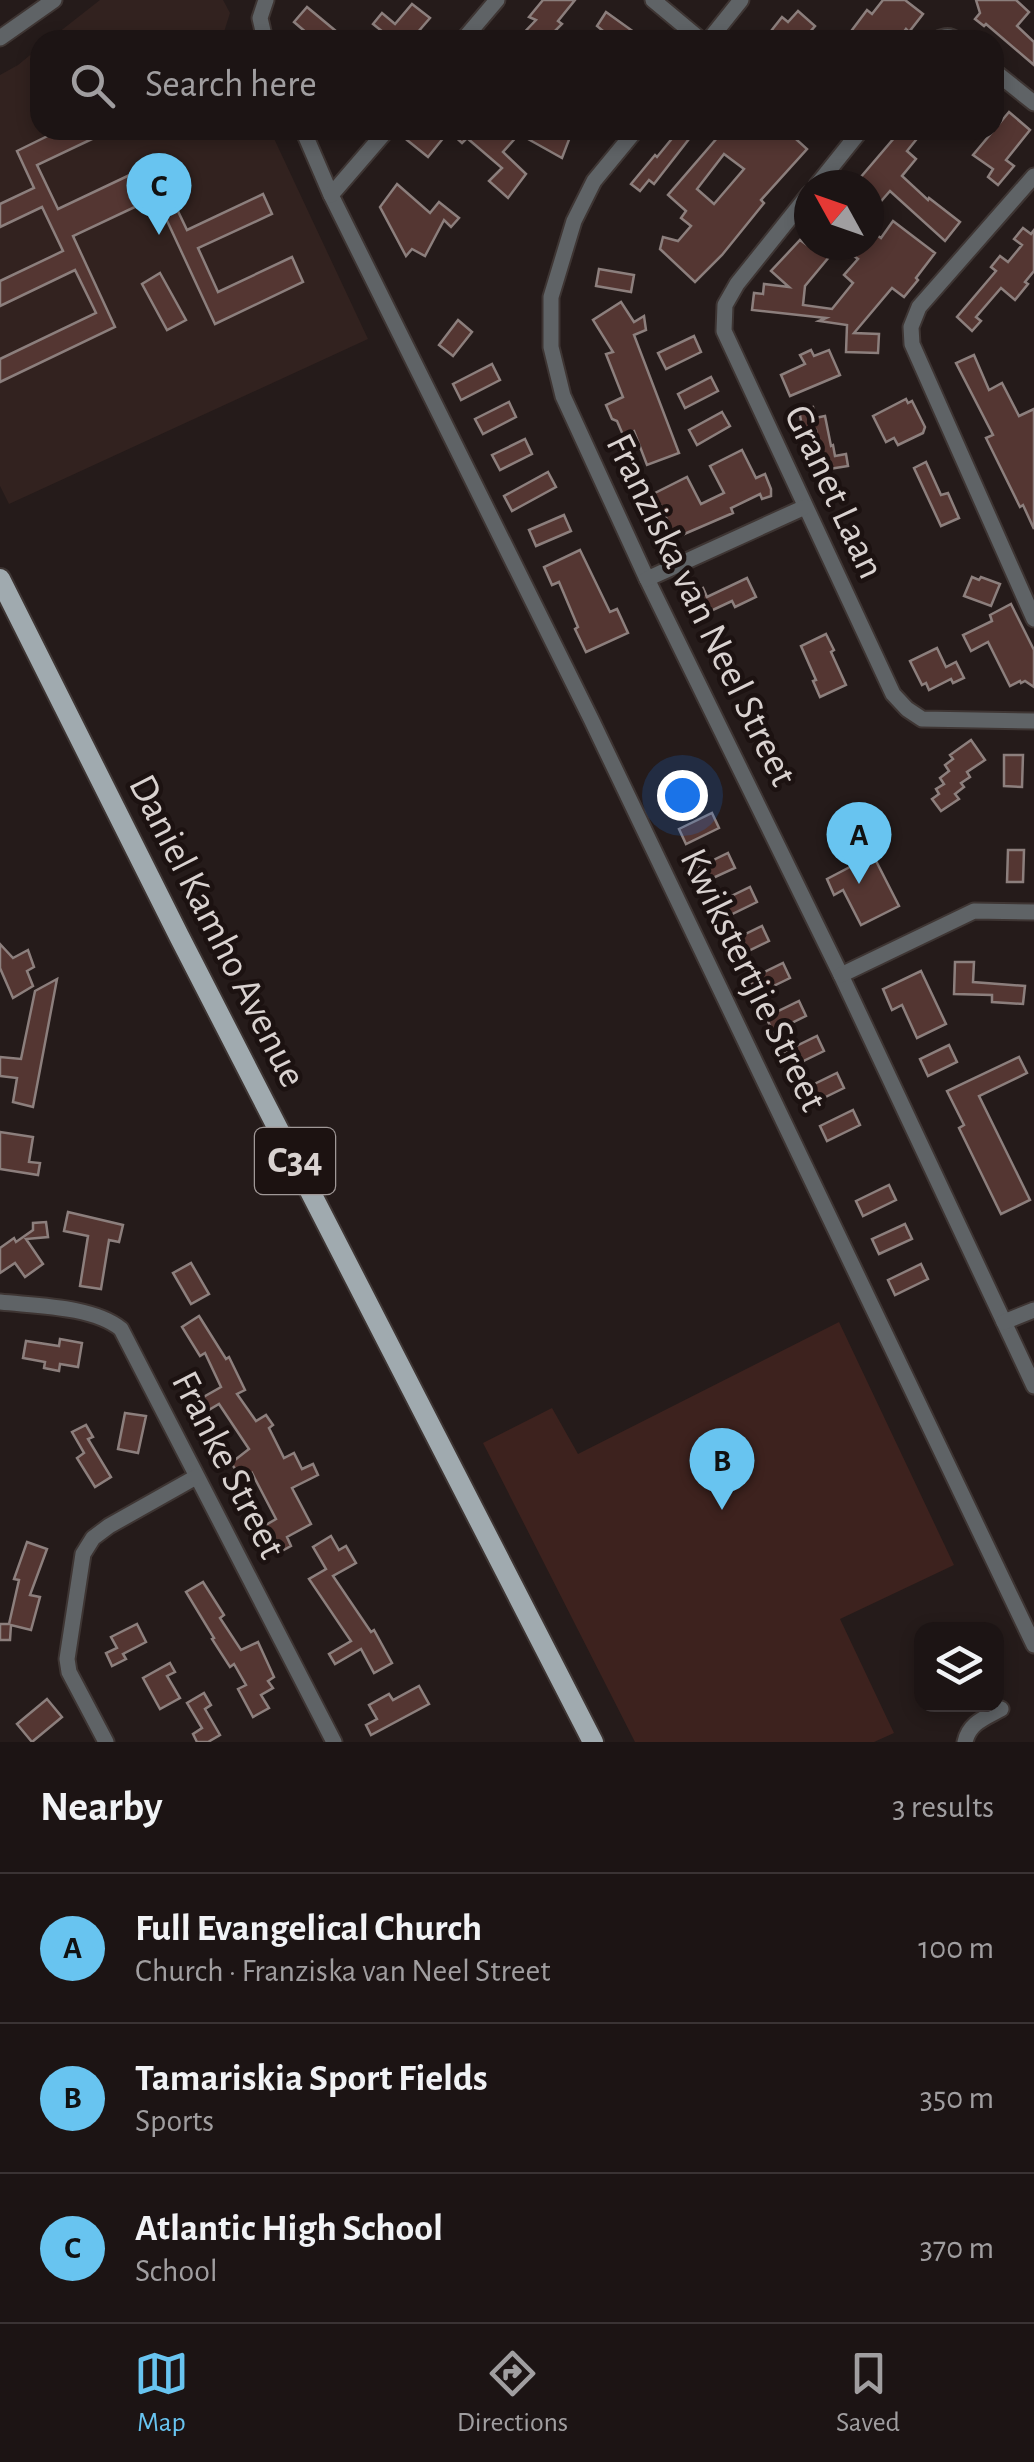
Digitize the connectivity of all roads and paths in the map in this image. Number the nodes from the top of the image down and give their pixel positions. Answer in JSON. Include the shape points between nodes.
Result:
{"nodes":[{"id":1,"x":54,"y":0,"type":"edge"},
{"id":2,"x":266,"y":0,"type":"edge"},
{"id":3,"x":497,"y":0,"type":"edge"},
{"id":4,"x":653,"y":0,"type":"edge"},
{"id":5,"x":742,"y":0,"type":"edge"},
{"id":6,"x":263,"y":30,"type":"edge"},
{"id":7,"x":472,"y":30,"type":"edge"},
{"id":8,"x":690,"y":30,"type":"edge"},
{"id":9,"x":717,"y":30,"type":"edge"},
{"id":10,"x":0,"y":38,"type":"edge"},
{"id":11,"x":1004,"y":79,"type":"edge"},
{"id":12,"x":1034,"y":104,"type":"edge"},
{"id":13,"x":307,"y":140,"type":"edge"},
{"id":14,"x":378,"y":140,"type":"edge"},
{"id":15,"x":628,"y":140,"type":"edge"},
{"id":16,"x":853,"y":140,"type":"edge"},
{"id":17,"x":828,"y":170,"type":"edge"},
{"id":18,"x":1034,"y":176,"type":"edge"},
{"id":19,"x":331,"y":196,"type":"junction"},
{"id":20,"x":794,"y":213,"type":"edge"},
{"id":21,"x":805,"y":507,"type":"junction"},
{"id":22,"x":0,"y":579,"type":"edge"},
{"id":23,"x":648,"y":579,"type":"junction"},
{"id":24,"x":1034,"y":618,"type":"edge"},
{"id":25,"x":1034,"y":721,"type":"edge"},
{"id":26,"x":1034,"y":912,"type":"edge"},
{"id":27,"x":841,"y":975,"type":"junction"},
{"id":28,"x":0,"y":1302,"type":"edge"},
{"id":29,"x":1034,"y":1310,"type":"edge"},
{"id":30,"x":1004,"y":1322,"type":"junction"},
{"id":31,"x":1034,"y":1386,"type":"edge"},
{"id":32,"x":196,"y":1477,"type":"junction"},
{"id":33,"x":1034,"y":1645,"type":"edge"},
{"id":34,"x":995,"y":1712,"type":"edge"},
{"id":35,"x":106,"y":1742,"type":"edge"},
{"id":36,"x":334,"y":1742,"type":"edge"},
{"id":37,"x":593,"y":1742,"type":"edge"},
{"id":38,"x":966,"y":1742,"type":"edge"}],
"edges":[{"from":1,"to":10,"type":"street"},
{"from":2,"to":6,"type":"street"},
{"from":3,"to":7,"type":"street"},
{"from":4,"to":8,"type":"street"},
{"from":5,"to":9,"type":"street"},
{"from":11,"to":12,"type":"street"},
{"from":13,"to":19,"type":"street","name":"Kwikstertjie Street"},
{"from":14,"to":19,"type":"street"},
{"from":15,"to":23,"type":"street","name":"Franziska van Neel Street","via":[[594,181],[574,221],[551,297],[551,347],[564,396]]},
{"from":16,"to":17,"type":"street"},
{"from":18,"to":24,"type":"street","via":[[919,307],[911,326],[912,344]]},
{"from":19,"to":33,"type":"street","name":"Kwikstertjie Street","via":[[600,736]]},
{"from":20,"to":21,"type":"street","name":"Granet Laan","via":[[737,284],[725,305],[724,331]]},
{"from":21,"to":23,"type":"street"},
{"from":21,"to":25,"type":"street","name":"Granet Laan","via":[[893,694],[907,709],[922,719]]},
{"from":22,"to":37,"type":"main road","name":"Daniel Kamho Avenue","number":"C34"},
{"from":23,"to":27,"type":"street","name":"Franziska van Neel Street"},
{"from":26,"to":27,"type":"street","via":[[974,911]]},
{"from":27,"to":30,"type":"street","name":"Franziska van Neel Street"},
{"from":28,"to":32,"type":"street","name":"Franke Street","via":[[94,1314],[121,1329]]},
{"from":29,"to":30,"type":"street"},
{"from":30,"to":31,"type":"street","name":"Franziska van Neel Street"},
{"from":32,"to":35,"type":"street","via":[[108,1526],[83,1554],[67,1659]]},
{"from":32,"to":36,"type":"street","name":"Franke Street"},
{"from":34,"to":38,"type":"street","via":[[975,1723]]}]}
